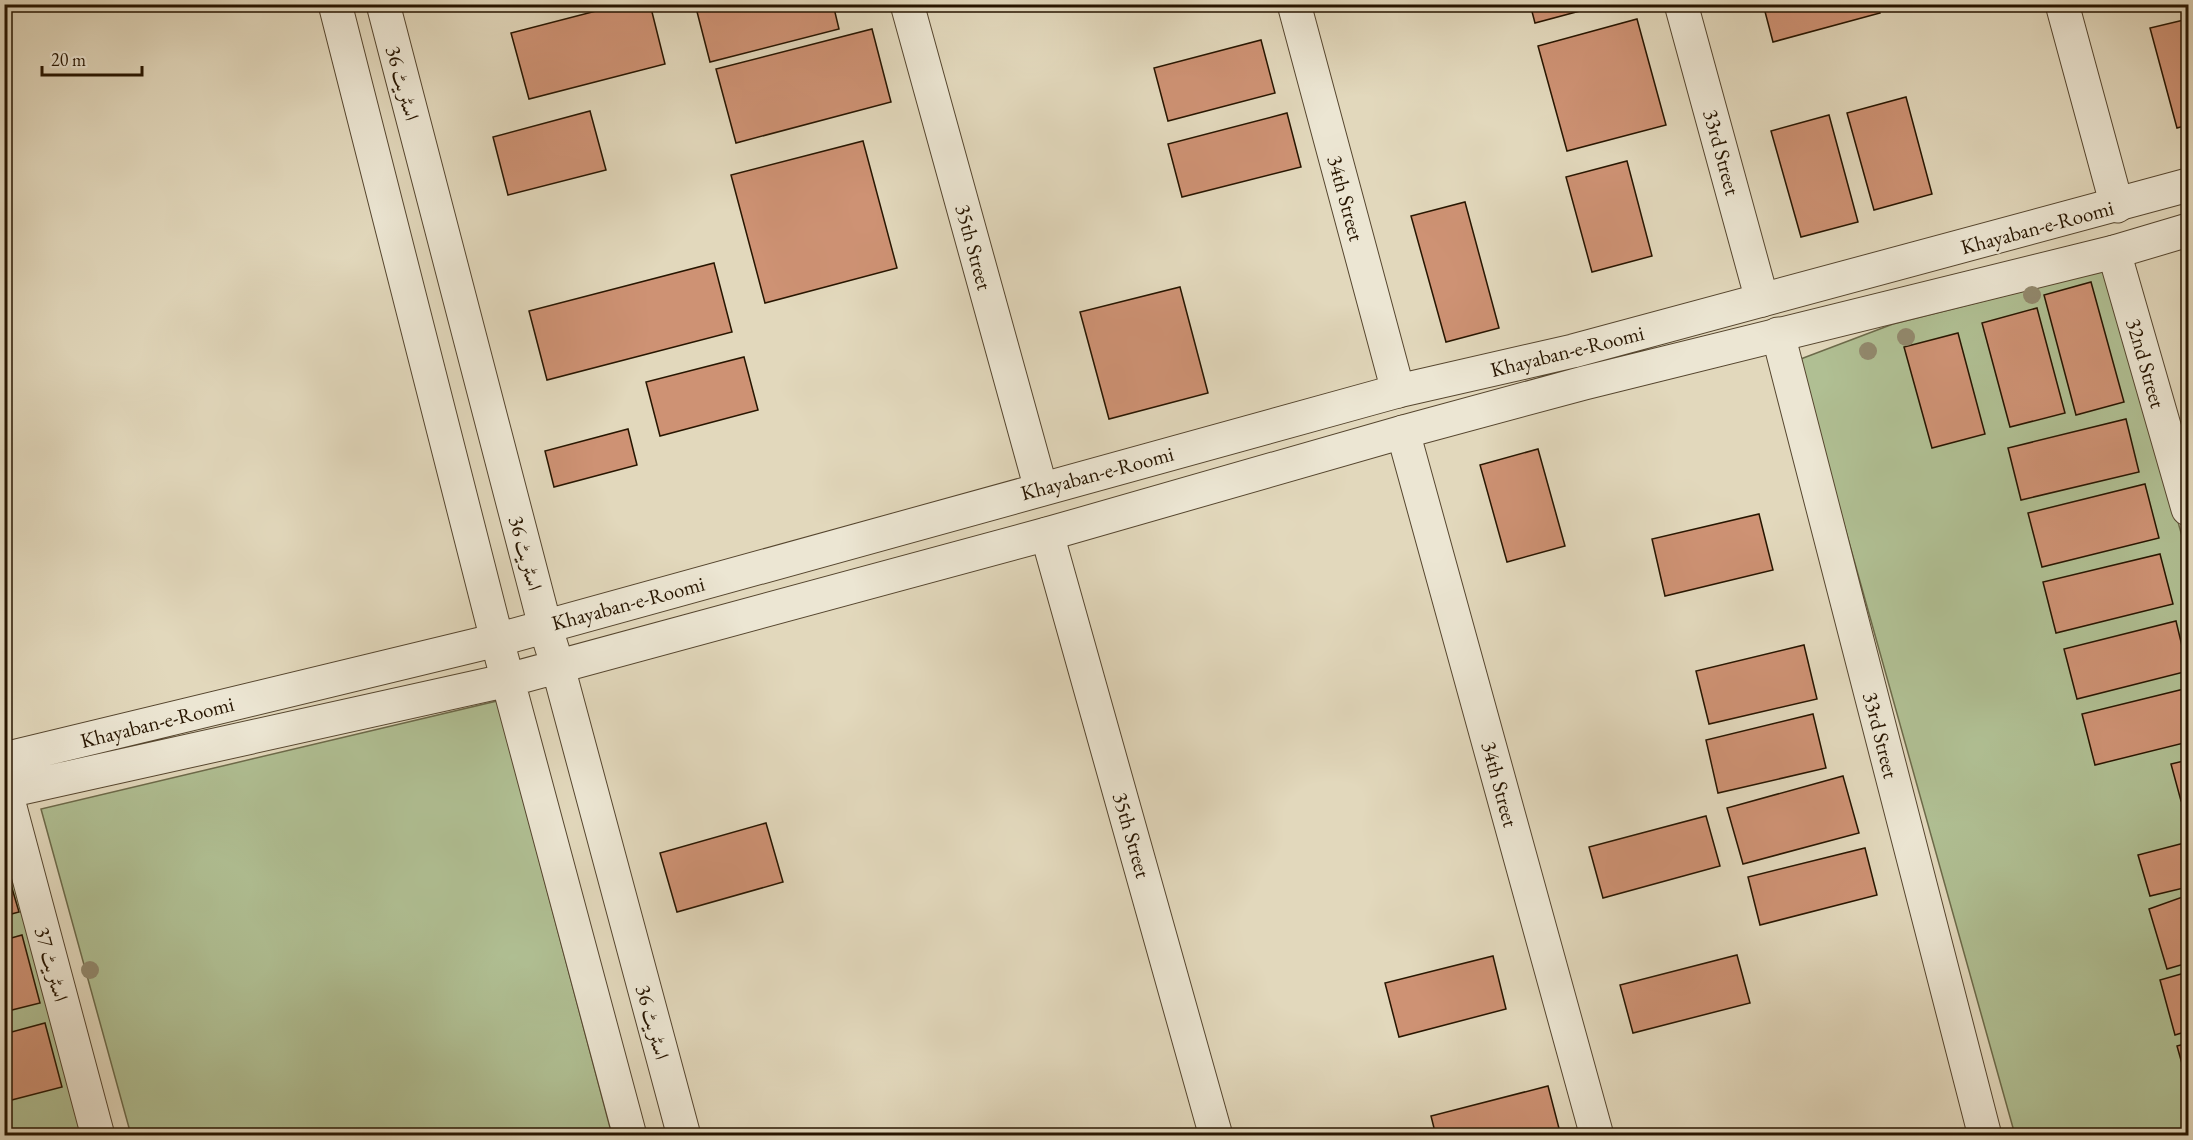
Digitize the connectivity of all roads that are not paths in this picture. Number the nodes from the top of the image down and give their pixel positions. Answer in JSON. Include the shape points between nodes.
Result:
{"nodes":[{"id":1,"x":335,"y":4,"type":"edge"},
{"id":2,"x":383,"y":4,"type":"edge"},
{"id":3,"x":907,"y":4,"type":"edge"},
{"id":4,"x":1294,"y":4,"type":"edge"},
{"id":5,"x":1682,"y":4,"type":"edge"},
{"id":6,"x":2062,"y":4,"type":"edge"},
{"id":7,"x":2188,"y":185,"type":"edge"},
{"id":8,"x":2117,"y":206,"type":"junction"},
{"id":9,"x":2188,"y":230,"type":"edge"},
{"id":10,"x":2114,"y":252,"type":"junction"},
{"id":11,"x":1762,"y":300,"type":"junction"},
{"id":12,"x":1778,"y":334,"type":"junction"},
{"id":13,"x":1572,"y":351,"type":"junction"},
{"id":14,"x":1584,"y":383,"type":"junction"},
{"id":15,"x":1398,"y":391,"type":"junction"},
{"id":16,"x":1403,"y":432,"type":"junction"},
{"id":17,"x":1041,"y":489,"type":"junction"},
{"id":18,"x":2188,"y":509,"type":"edge"},
{"id":19,"x":1047,"y":534,"type":"junction"},
{"id":20,"x":544,"y":626,"type":"junction"},
{"id":21,"x":497,"y":640,"type":"junction"},
{"id":22,"x":558,"y":667,"type":"junction"},
{"id":23,"x":508,"y":680,"type":"junction"},
{"id":24,"x":4,"y":759,"type":"edge"},
{"id":25,"x":5,"y":792,"type":"edge"},
{"id":26,"x":98,"y":1136,"type":"edge"},
{"id":27,"x":630,"y":1136,"type":"edge"},
{"id":28,"x":684,"y":1136,"type":"edge"},
{"id":29,"x":1216,"y":1136,"type":"edge"},
{"id":30,"x":1597,"y":1136,"type":"edge"},
{"id":31,"x":1985,"y":1136,"type":"edge"}],
"edges":[{"from":1,"to":21,"type":"street"},
{"from":2,"to":20,"type":"street","name":"اسٹریٹ 36"},
{"from":3,"to":17,"type":"street","name":"35th Street"},
{"from":4,"to":15,"type":"street","name":"34th Street"},
{"from":5,"to":11,"type":"street","name":"33rd Street"},
{"from":6,"to":8,"type":"street"},
{"from":7,"to":8,"type":"street","name":"Khayaban-e-Roomi"},
{"from":8,"to":11,"type":"street","name":"Khayaban-e-Roomi"},
{"from":9,"to":10,"type":"street","name":"Khayaban-e-Roomi"},
{"from":10,"to":12,"type":"street","name":"Khayaban-e-Roomi"},
{"from":10,"to":18,"type":"street","name":"32nd Street"},
{"from":11,"to":13,"type":"street","name":"Khayaban-e-Roomi"},
{"from":12,"to":14,"type":"street","name":"Khayaban-e-Roomi"},
{"from":12,"to":31,"type":"street","name":"33rd Street"},
{"from":13,"to":14,"type":"street"},
{"from":13,"to":15,"type":"street","name":"Khayaban-e-Roomi"},
{"from":14,"to":16,"type":"street","name":"Khayaban-e-Roomi"},
{"from":15,"to":17,"type":"street","name":"Khayaban-e-Roomi"},
{"from":16,"to":19,"type":"street","name":"Khayaban-e-Roomi"},
{"from":16,"to":30,"type":"street","name":"34th Street"},
{"from":17,"to":20,"type":"street","name":"Khayaban-e-Roomi"},
{"from":19,"to":22,"type":"street","name":"Khayaban-e-Roomi"},
{"from":19,"to":29,"type":"street","name":"35th Street"},
{"from":20,"to":21,"type":"street","name":"Khayaban-e-Roomi"},
{"from":20,"to":22,"type":"street","name":"اسٹریٹ 36"},
{"from":21,"to":23,"type":"street"},
{"from":21,"to":24,"type":"street","name":"Khayaban-e-Roomi"},
{"from":22,"to":23,"type":"street","name":"Khayaban-e-Roomi"},
{"from":22,"to":28,"type":"street","name":"اسٹریٹ 36"},
{"from":23,"to":25,"type":"street","name":"Khayaban-e-Roomi"},
{"from":23,"to":27,"type":"street"},
{"from":25,"to":26,"type":"street","name":"اسٹریٹ 37"}]}
